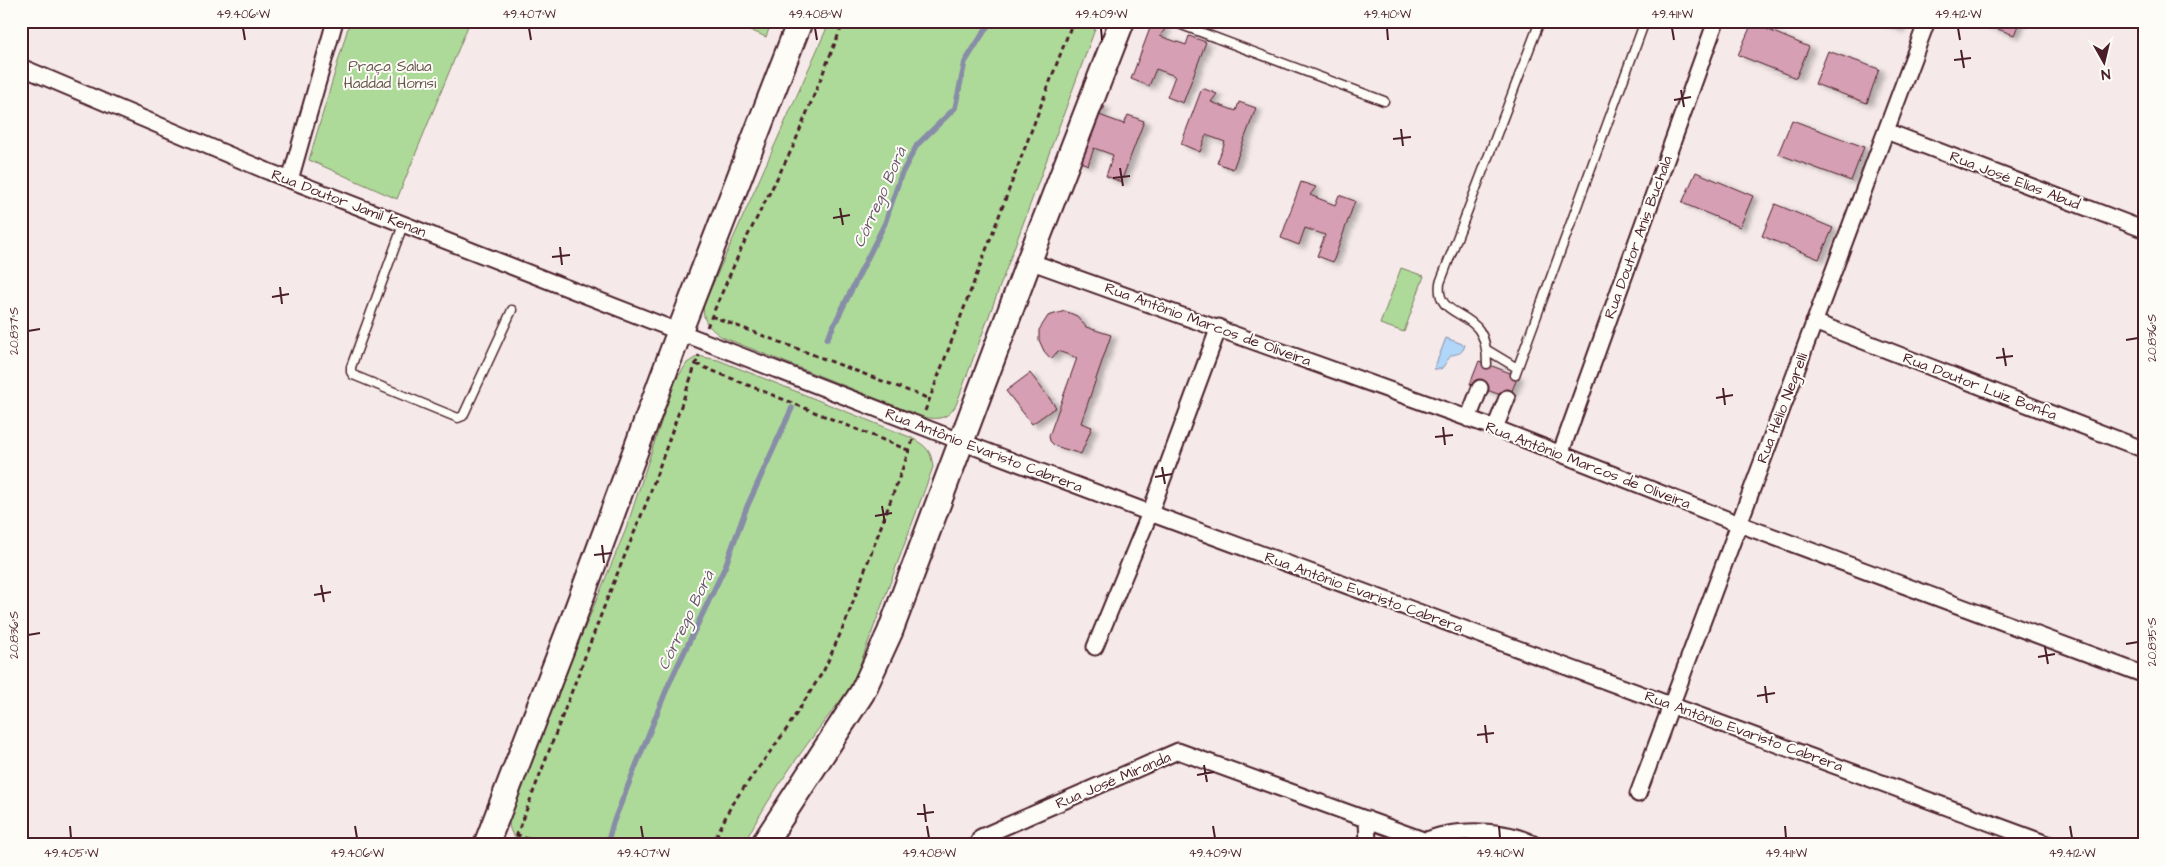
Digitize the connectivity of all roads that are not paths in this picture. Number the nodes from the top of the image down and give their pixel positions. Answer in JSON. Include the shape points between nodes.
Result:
{"nodes":[{"id":1,"x":335,"y":21,"type":"edge"},
{"id":2,"x":800,"y":21,"type":"edge"},
{"id":3,"x":1122,"y":21,"type":"edge"},
{"id":4,"x":1171,"y":21,"type":"edge"},
{"id":5,"x":1540,"y":21,"type":"edge"},
{"id":6,"x":1645,"y":21,"type":"edge"},
{"id":7,"x":1716,"y":21,"type":"edge"},
{"id":8,"x":1927,"y":21,"type":"edge"},
{"id":9,"x":21,"y":67,"type":"edge"},
{"id":10,"x":1384,"y":101,"type":"dead end"},
{"id":11,"x":1886,"y":130,"type":"junction"},
{"id":12,"x":290,"y":180,"type":"junction"},
{"id":13,"x":404,"y":224,"type":"junction"},
{"id":14,"x":2145,"y":230,"type":"edge"},
{"id":15,"x":1029,"y":261,"type":"junction"},
{"id":16,"x":512,"y":310,"type":"dead end"},
{"id":17,"x":1814,"y":322,"type":"junction"},
{"id":18,"x":1218,"y":327,"type":"junction"},
{"id":19,"x":679,"y":333,"type":"junction"},
{"id":20,"x":1487,"y":350,"type":"junction"},
{"id":21,"x":1487,"y":364,"type":"dead end"},
{"id":22,"x":1480,"y":388,"type":"dead end"},
{"id":23,"x":1507,"y":398,"type":"dead end"},
{"id":24,"x":1468,"y":419,"type":"junction"},
{"id":25,"x":1495,"y":428,"type":"junction"},
{"id":26,"x":962,"y":442,"type":"junction"},
{"id":27,"x":2145,"y":450,"type":"edge"},
{"id":28,"x":1561,"y":452,"type":"junction"},
{"id":29,"x":1150,"y":513,"type":"junction"},
{"id":30,"x":1739,"y":524,"type":"junction"},
{"id":31,"x":1095,"y":647,"type":"dead end"},
{"id":32,"x":2145,"y":674,"type":"edge"},
{"id":33,"x":1671,"y":704,"type":"junction"},
{"id":34,"x":1638,"y":794,"type":"dead end"},
{"id":35,"x":495,"y":819,"type":"junction"},
{"id":36,"x":1367,"y":819,"type":"junction"},
{"id":37,"x":509,"y":839,"type":"edge"},
{"id":38,"x":1427,"y":843,"type":"edge"},
{"id":39,"x":486,"y":845,"type":"edge"},
{"id":40,"x":763,"y":845,"type":"edge"},
{"id":41,"x":977,"y":845,"type":"edge"},
{"id":42,"x":1368,"y":845,"type":"edge"},
{"id":43,"x":1535,"y":845,"type":"edge"},
{"id":44,"x":2050,"y":845,"type":"edge"}],
"edges":[{"from":1,"to":12,"type":"street"},
{"from":2,"to":19,"type":"main road"},
{"from":3,"to":15,"type":"main road"},
{"from":4,"to":10,"type":"lane"},
{"from":5,"to":20,"type":"lane","via":[[1440,283],[1443,302],[1476,326]]},
{"from":6,"to":20,"type":"lane","via":[[1516,372]]},
{"from":7,"to":28,"type":"street","name":"Rua Doutor Anis Buchala"},
{"from":8,"to":11,"type":"street","name":"Rua Hélio Negrelli"},
{"from":9,"to":12,"type":"street","name":"Rua Doutor Jamil Kenan"},
{"from":11,"to":14,"type":"street","name":"Rua José Elias Abud"},
{"from":11,"to":17,"type":"street","name":"Rua Hélio Negrelli"},
{"from":12,"to":13,"type":"street","name":"Rua Doutor Jamil Kenan"},
{"from":13,"to":16,"type":"lane","via":[[351,367],[354,375],[458,418],[463,416]]},
{"from":13,"to":19,"type":"street","name":"Rua Doutor Jamil Kenan"},
{"from":15,"to":18,"type":"street","name":"Rua Antônio Marcos de Oliveira"},
{"from":15,"to":26,"type":"main road"},
{"from":17,"to":27,"type":"street","name":"Rua Doutor Luiz Bonfa"},
{"from":17,"to":30,"type":"street","name":"Rua Hélio Negrelli"},
{"from":18,"to":24,"type":"street","name":"Rua Antônio Marcos de Oliveira"},
{"from":18,"to":29,"type":"street"},
{"from":19,"to":26,"type":"street","name":"Rua Antônio Evaristo Cabrera"},
{"from":19,"to":35,"type":"main road"},
{"from":20,"to":21,"type":"lane"},
{"from":22,"to":24,"type":"street"},
{"from":23,"to":25,"type":"street"},
{"from":24,"to":25,"type":"street","name":"Rua Antônio Marcos de Oliveira"},
{"from":25,"to":28,"type":"street","name":"Rua Antônio Marcos de Oliveira"},
{"from":26,"to":29,"type":"street","name":"Rua Antônio Evaristo Cabrera"},
{"from":26,"to":40,"type":"main road","via":[[890,632],[862,693]]},
{"from":28,"to":30,"type":"street","name":"Rua Antônio Marcos de Oliveira"},
{"from":29,"to":31,"type":"street"},
{"from":29,"to":33,"type":"street","name":"Rua Antônio Evaristo Cabrera"},
{"from":30,"to":32,"type":"street","name":"Rua Antônio Marcos de Oliveira"},
{"from":30,"to":33,"type":"street","name":"Rua Hélio Negrelli"},
{"from":33,"to":34,"type":"street","name":"Rua Hélio Negrelli"},
{"from":33,"to":44,"type":"street","name":"Rua Antônio Evaristo Cabrera"},
{"from":35,"to":37,"type":"main road","via":[[497,835]]},
{"from":35,"to":39,"type":"main road"},
{"from":36,"to":38,"type":"street","name":"Rua José Miranda"},
{"from":36,"to":41,"type":"street","name":"Rua José Miranda","via":[[1178,751],[981,837]]},
{"from":36,"to":42,"type":"street"},
{"from":38,"to":43,"type":"street","via":[[1456,832],[1479,832],[1502,834]]}]}
